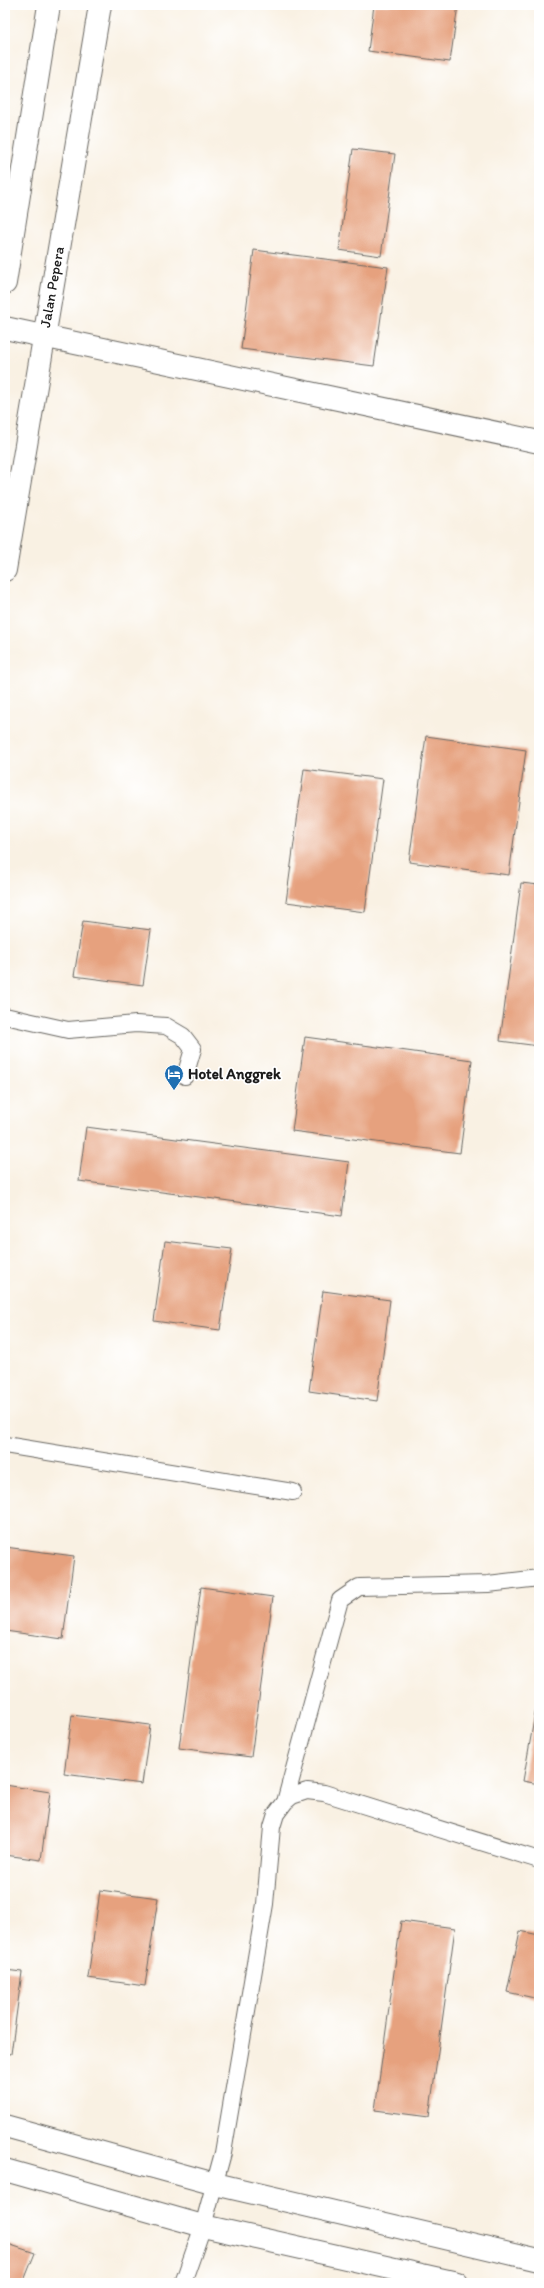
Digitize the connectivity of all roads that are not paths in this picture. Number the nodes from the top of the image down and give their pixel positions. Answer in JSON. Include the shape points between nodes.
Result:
{"nodes":[{"id":1,"x":50,"y":5,"type":"edge"},
{"id":2,"x":100,"y":5,"type":"edge"},
{"id":3,"x":5,"y":282,"type":"edge"},
{"id":4,"x":5,"y":328,"type":"edge"},
{"id":5,"x":44,"y":336,"type":"junction"},
{"id":6,"x":539,"y":442,"type":"edge"},
{"id":7,"x":5,"y":570,"type":"edge"},
{"id":8,"x":5,"y":1016,"type":"edge"},
{"id":9,"x":185,"y":1076,"type":"dead end"},
{"id":10,"x":5,"y":1445,"type":"edge"},
{"id":11,"x":293,"y":1492,"type":"dead end"},
{"id":12,"x":539,"y":1578,"type":"edge"},
{"id":13,"x":285,"y":1802,"type":"junction"},
{"id":14,"x":539,"y":1860,"type":"edge"},
{"id":15,"x":5,"y":2126,"type":"edge"},
{"id":16,"x":5,"y":2170,"type":"edge"},
{"id":17,"x":215,"y":2184,"type":"junction"},
{"id":18,"x":203,"y":2226,"type":"junction"},
{"id":19,"x":539,"y":2260,"type":"edge"},
{"id":20,"x":183,"y":2283,"type":"edge"},
{"id":21,"x":457,"y":2283,"type":"edge"}],
"edges":[{"from":1,"to":3,"type":"main road"},
{"from":2,"to":5,"type":"main road","name":"Jalan Pepera"},
{"from":4,"to":5,"type":"main road"},
{"from":5,"to":6,"type":"main road"},
{"from":5,"to":7,"type":"main road","name":"Jalan Pepera"},
{"from":8,"to":9,"type":"lane","via":[[68,1030],[136,1024],[166,1026],[183,1036],[193,1049]]},
{"from":10,"to":11,"type":"lane"},
{"from":12,"to":13,"type":"lane","via":[[488,1584],[359,1587],[340,1600]]},
{"from":13,"to":14,"type":"lane","via":[[292,1796],[307,1791],[324,1793]]},
{"from":13,"to":17,"type":"lane","via":[[276,1814],[272,1827],[265,1904]]},
{"from":15,"to":17,"type":"main road"},
{"from":16,"to":18,"type":"main road"},
{"from":17,"to":18,"type":"lane"},
{"from":17,"to":19,"type":"main road"},
{"from":18,"to":20,"type":"lane"},
{"from":18,"to":21,"type":"main road"}]}
